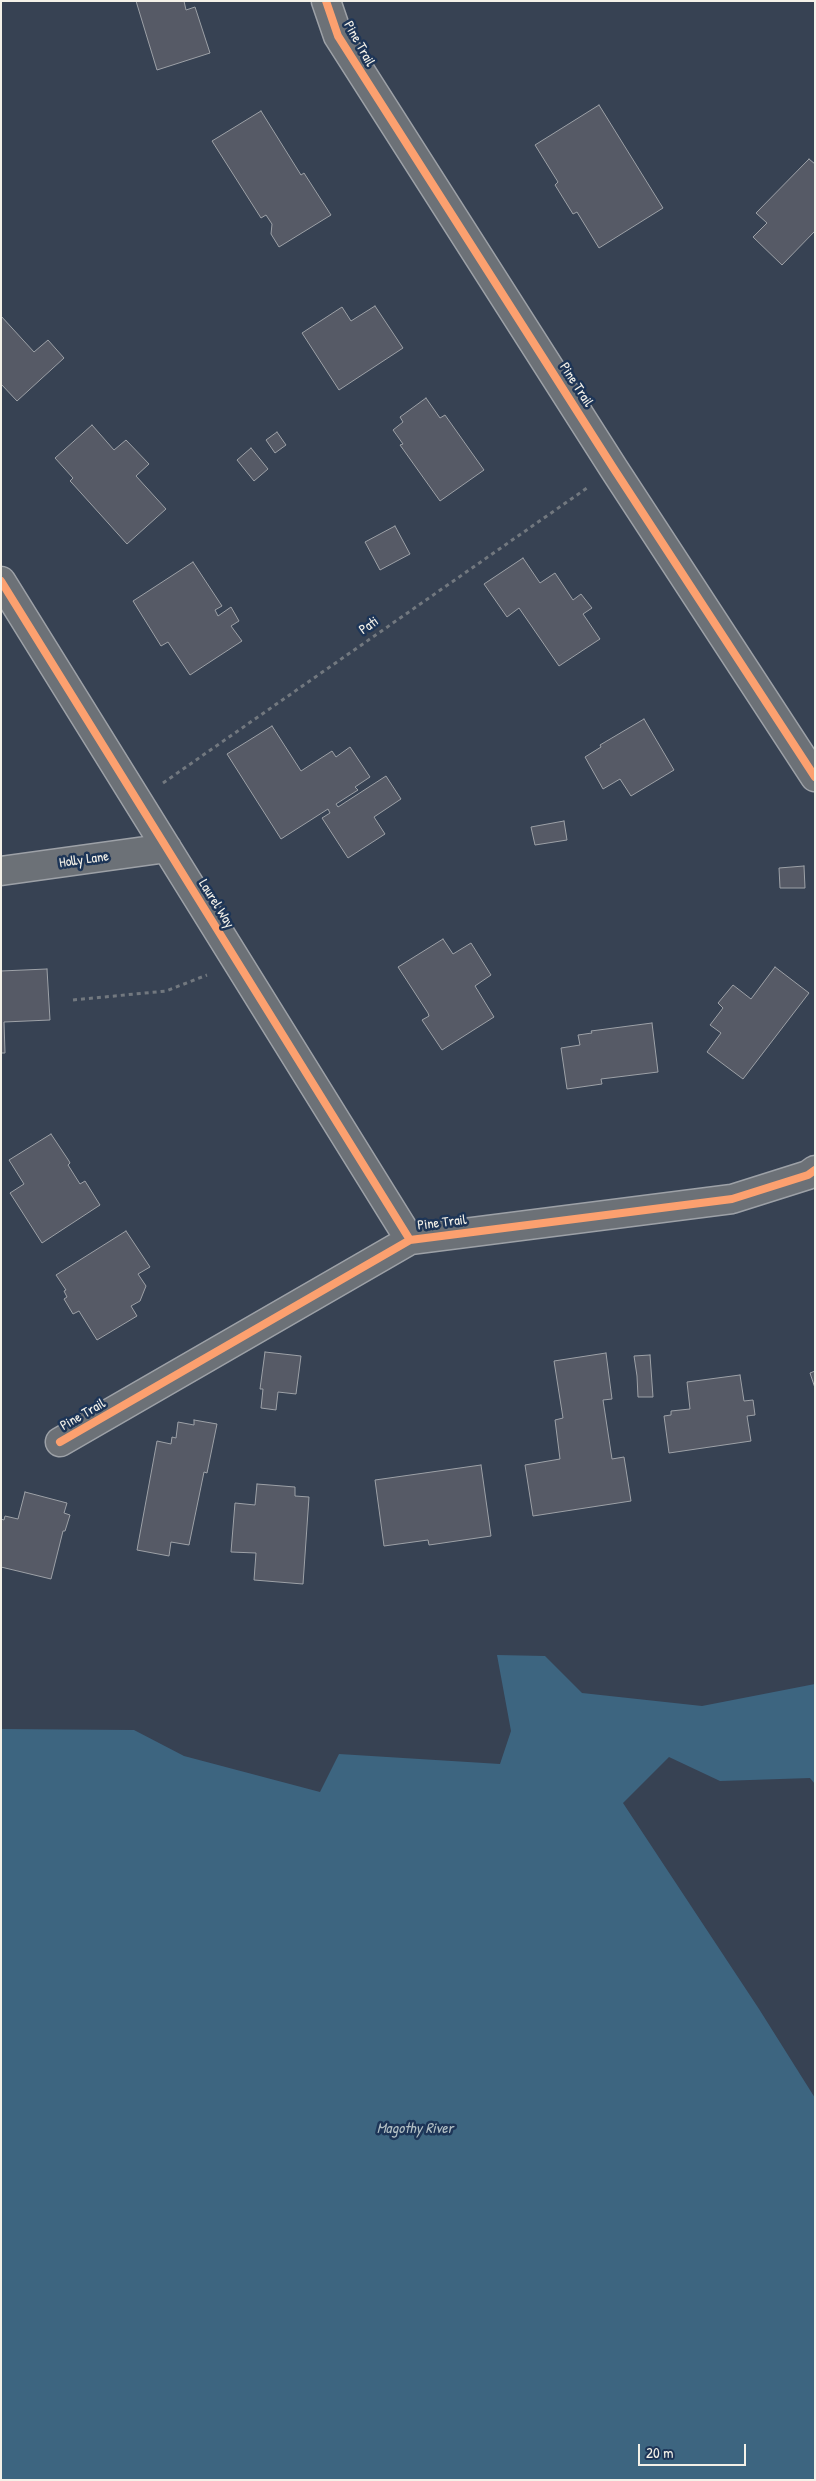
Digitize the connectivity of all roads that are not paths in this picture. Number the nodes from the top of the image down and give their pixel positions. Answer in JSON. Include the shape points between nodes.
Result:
{"nodes":[{"id":1,"x":326,"y":1,"type":"edge"},
{"id":2,"x":1,"y":581,"type":"edge"},
{"id":3,"x":815,"y":777,"type":"edge"},
{"id":4,"x":167,"y":848,"type":"junction"},
{"id":5,"x":1,"y":871,"type":"edge"},
{"id":6,"x":815,"y":1170,"type":"edge"},
{"id":7,"x":410,"y":1240,"type":"junction"},
{"id":8,"x":60,"y":1442,"type":"dead end"}],
"edges":[{"from":1,"to":3,"type":"street","name":"Pine Trail","via":[[338,36]]},
{"from":2,"to":4,"type":"street","name":"Laurel Way"},
{"from":4,"to":5,"type":"street","name":"Holly Lane"},
{"from":4,"to":7,"type":"street","name":"Laurel Way"},
{"from":6,"to":7,"type":"street","name":"Pine Trail","via":[[732,1199]]},
{"from":7,"to":8,"type":"street","name":"Pine Trail"}]}
